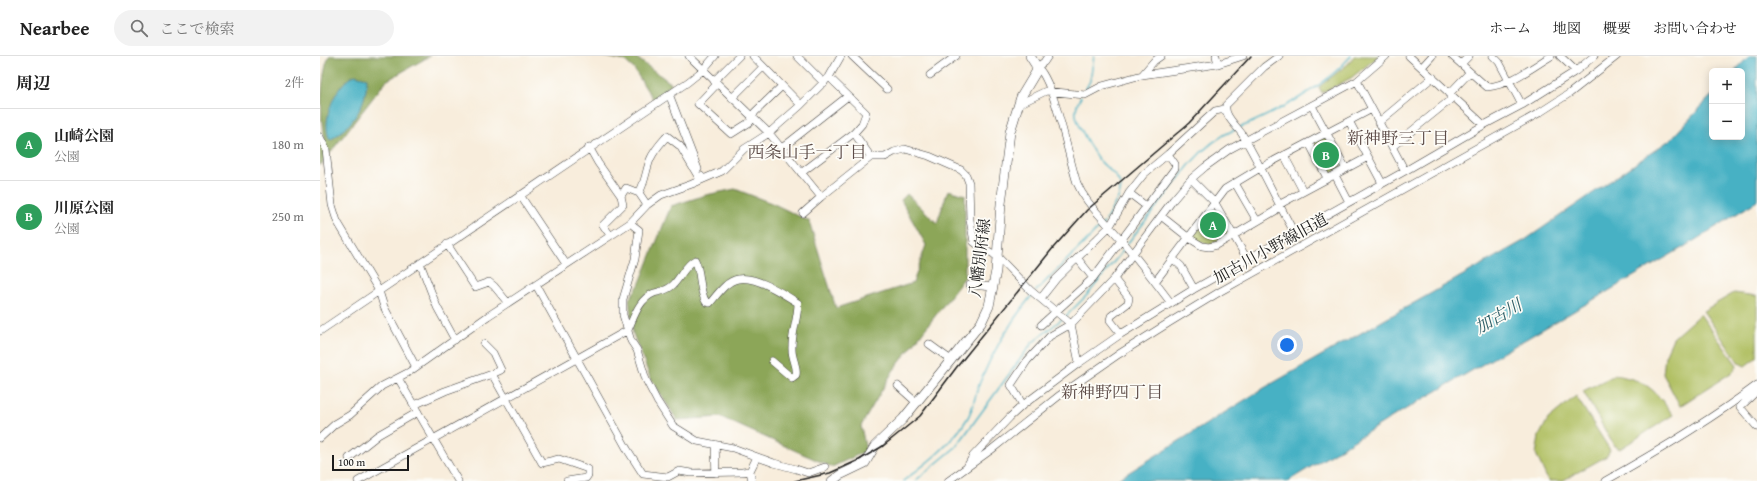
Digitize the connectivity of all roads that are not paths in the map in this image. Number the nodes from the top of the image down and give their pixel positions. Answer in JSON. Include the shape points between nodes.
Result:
{"nodes":[{"id":1,"x":689,"y":56,"type":"edge"},
{"id":2,"x":715,"y":56,"type":"edge"},
{"id":3,"x":739,"y":56,"type":"edge"},
{"id":4,"x":752,"y":56,"type":"edge"},
{"id":5,"x":796,"y":56,"type":"edge"},
{"id":6,"x":840,"y":56,"type":"edge"},
{"id":7,"x":852,"y":56,"type":"edge"},
{"id":8,"x":956,"y":56,"type":"edge"},
{"id":9,"x":1030,"y":56,"type":"edge"},
{"id":10,"x":1048,"y":56,"type":"edge"},
{"id":11,"x":1161,"y":56,"type":"edge"},
{"id":12,"x":1216,"y":56,"type":"edge"},
{"id":13,"x":1243,"y":56,"type":"edge"},
{"id":14,"x":1279,"y":56,"type":"edge"},
{"id":15,"x":1386,"y":56,"type":"edge"},
{"id":16,"x":1409,"y":56,"type":"edge"},
{"id":17,"x":1432,"y":56,"type":"edge"},
{"id":18,"x":1452,"y":56,"type":"edge"},
{"id":19,"x":1469,"y":56,"type":"edge"},
{"id":20,"x":1493,"y":56,"type":"edge"},
{"id":21,"x":1505,"y":56,"type":"edge"},
{"id":22,"x":1551,"y":56,"type":"edge"},
{"id":23,"x":1560,"y":56,"type":"edge"},
{"id":24,"x":1594,"y":56,"type":"edge"},
{"id":25,"x":1617,"y":56,"type":"edge"},
{"id":26,"x":1499,"y":62,"type":"junction"},
{"id":27,"x":1218,"y":64,"type":"junction"},
{"id":28,"x":1461,"y":64,"type":"junction"},
{"id":29,"x":763,"y":67,"type":"junction"},
{"id":30,"x":1037,"y":67,"type":"junction"},
{"id":31,"x":1422,"y":67,"type":"junction"},
{"id":32,"x":703,"y":70,"type":"junction"},
{"id":33,"x":1576,"y":71,"type":"junction"},
{"id":34,"x":1469,"y":73,"type":"junction"},
{"id":35,"x":930,"y":75,"type":"dead end"},
{"id":36,"x":1142,"y":75,"type":"junction"},
{"id":37,"x":829,"y":77,"type":"junction"},
{"id":38,"x":1433,"y":77,"type":"junction"},
{"id":39,"x":1357,"y":81,"type":"junction"},
{"id":40,"x":1509,"y":81,"type":"junction"},
{"id":41,"x":715,"y":82,"type":"junction"},
{"id":42,"x":824,"y":84,"type":"junction"},
{"id":43,"x":782,"y":86,"type":"junction"},
{"id":44,"x":887,"y":89,"type":"dead end"},
{"id":45,"x":1051,"y":93,"type":"junction"},
{"id":46,"x":1450,"y":93,"type":"junction"},
{"id":47,"x":669,"y":94,"type":"junction"},
{"id":48,"x":848,"y":96,"type":"junction"},
{"id":49,"x":732,"y":98,"type":"junction"},
{"id":50,"x":1019,"y":104,"type":"junction"},
{"id":51,"x":1522,"y":105,"type":"junction"},
{"id":52,"x":801,"y":106,"type":"junction"},
{"id":53,"x":1312,"y":106,"type":"junction"},
{"id":54,"x":1225,"y":109,"type":"junction"},
{"id":55,"x":1372,"y":109,"type":"junction"},
{"id":56,"x":752,"y":116,"type":"junction"},
{"id":57,"x":1349,"y":121,"type":"junction"},
{"id":58,"x":1379,"y":122,"type":"junction"},
{"id":59,"x":1484,"y":125,"type":"junction"},
{"id":60,"x":1327,"y":132,"type":"junction"},
{"id":61,"x":769,"y":133,"type":"junction"},
{"id":62,"x":854,"y":133,"type":"junction"},
{"id":63,"x":320,"y":137,"type":"edge"},
{"id":64,"x":1245,"y":140,"type":"junction"},
{"id":65,"x":1309,"y":143,"type":"junction"},
{"id":66,"x":1392,"y":147,"type":"junction"},
{"id":67,"x":590,"y":148,"type":"junction"},
{"id":68,"x":782,"y":148,"type":"junction"},
{"id":69,"x":1168,"y":154,"type":"junction"},
{"id":70,"x":1284,"y":155,"type":"junction"},
{"id":71,"x":871,"y":157,"type":"junction"},
{"id":72,"x":1368,"y":157,"type":"junction"},
{"id":73,"x":1260,"y":168,"type":"junction"},
{"id":74,"x":1346,"y":169,"type":"junction"},
{"id":75,"x":1405,"y":171,"type":"junction"},
{"id":76,"x":801,"y":173,"type":"junction"},
{"id":77,"x":1335,"y":175,"type":"junction"},
{"id":78,"x":702,"y":178,"type":"junction"},
{"id":79,"x":1327,"y":178,"type":"junction"},
{"id":80,"x":1191,"y":180,"type":"junction"},
{"id":81,"x":1235,"y":183,"type":"junction"},
{"id":82,"x":1382,"y":183,"type":"junction"},
{"id":83,"x":1303,"y":191,"type":"junction"},
{"id":84,"x":639,"y":193,"type":"junction"},
{"id":85,"x":1129,"y":193,"type":"junction"},
{"id":86,"x":520,"y":195,"type":"junction"},
{"id":87,"x":621,"y":196,"type":"junction"},
{"id":88,"x":822,"y":196,"type":"junction"},
{"id":89,"x":1349,"y":202,"type":"junction"},
{"id":90,"x":1215,"y":203,"type":"junction"},
{"id":91,"x":647,"y":205,"type":"junction"},
{"id":92,"x":1279,"y":205,"type":"junction"},
{"id":93,"x":1146,"y":206,"type":"junction"},
{"id":94,"x":803,"y":213,"type":"dead end"},
{"id":95,"x":1161,"y":216,"type":"junction"},
{"id":96,"x":1257,"y":221,"type":"junction"},
{"id":97,"x":630,"y":223,"type":"junction"},
{"id":98,"x":1109,"y":225,"type":"junction"},
{"id":99,"x":1294,"y":232,"type":"junction"},
{"id":100,"x":1234,"y":235,"type":"junction"},
{"id":101,"x":610,"y":236,"type":"junction"},
{"id":102,"x":1189,"y":238,"type":"junction"},
{"id":103,"x":1121,"y":240,"type":"junction"},
{"id":104,"x":447,"y":244,"type":"junction"},
{"id":105,"x":1132,"y":255,"type":"junction"},
{"id":106,"x":997,"y":256,"type":"junction"},
{"id":107,"x":1078,"y":259,"type":"junction"},
{"id":108,"x":1173,"y":259,"type":"junction"},
{"id":109,"x":1247,"y":259,"type":"junction"},
{"id":110,"x":420,"y":263,"type":"junction"},
{"id":111,"x":566,"y":264,"type":"junction"},
{"id":112,"x":1093,"y":278,"type":"junction"},
{"id":113,"x":1114,"y":279,"type":"junction"},
{"id":114,"x":1155,"y":282,"type":"junction"},
{"id":115,"x":536,"y":285,"type":"junction"},
{"id":116,"x":970,"y":285,"type":"dead end"},
{"id":117,"x":993,"y":287,"type":"junction"},
{"id":118,"x":1194,"y":289,"type":"junction"},
{"id":119,"x":379,"y":291,"type":"junction"},
{"id":120,"x":1041,"y":298,"type":"junction"},
{"id":121,"x":508,"y":303,"type":"junction"},
{"id":122,"x":1171,"y":303,"type":"junction"},
{"id":123,"x":1057,"y":312,"type":"junction"},
{"id":124,"x":1070,"y":323,"type":"junction"},
{"id":125,"x":1041,"y":325,"type":"dead end"},
{"id":126,"x":628,"y":330,"type":"junction"},
{"id":127,"x":320,"y":331,"type":"edge"},
{"id":128,"x":1121,"y":334,"type":"junction"},
{"id":129,"x":455,"y":340,"type":"junction"},
{"id":130,"x":484,"y":344,"type":"dead end"},
{"id":131,"x":929,"y":344,"type":"dead end"},
{"id":132,"x":577,"y":359,"type":"junction"},
{"id":133,"x":951,"y":360,"type":"junction"},
{"id":134,"x":772,"y":361,"type":"dead end"},
{"id":135,"x":1078,"y":363,"type":"junction"},
{"id":136,"x":416,"y":367,"type":"junction"},
{"id":137,"x":492,"y":374,"type":"junction"},
{"id":138,"x":398,"y":378,"type":"junction"},
{"id":139,"x":1757,"y":385,"type":"edge"},
{"id":140,"x":898,"y":386,"type":"dead end"},
{"id":141,"x":1757,"y":391,"type":"edge"},
{"id":142,"x":506,"y":400,"type":"junction"},
{"id":143,"x":917,"y":403,"type":"junction"},
{"id":144,"x":414,"y":405,"type":"junction"},
{"id":145,"x":1023,"y":405,"type":"junction"},
{"id":146,"x":418,"y":412,"type":"junction"},
{"id":147,"x":1757,"y":427,"type":"edge"},
{"id":148,"x":320,"y":438,"type":"edge"},
{"id":149,"x":434,"y":439,"type":"junction"},
{"id":150,"x":715,"y":445,"type":"junction"},
{"id":151,"x":757,"y":457,"type":"junction"},
{"id":152,"x":349,"y":458,"type":"dead end"},
{"id":153,"x":825,"y":467,"type":"dead end"},
{"id":154,"x":967,"y":468,"type":"junction"},
{"id":155,"x":750,"y":471,"type":"junction"},
{"id":156,"x":716,"y":473,"type":"junction"},
{"id":157,"x":358,"y":481,"type":"edge"},
{"id":158,"x":458,"y":481,"type":"edge"},
{"id":159,"x":566,"y":481,"type":"edge"},
{"id":160,"x":752,"y":481,"type":"edge"},
{"id":161,"x":832,"y":481,"type":"edge"},
{"id":162,"x":948,"y":481,"type":"edge"},
{"id":163,"x":1605,"y":481,"type":"edge"}],
"edges":[{"from":1,"to":32,"type":"street"},
{"from":2,"to":32,"type":"street"},
{"from":3,"to":41,"type":"street"},
{"from":4,"to":29,"type":"street"},
{"from":5,"to":42,"type":"street"},
{"from":6,"to":37,"type":"street"},
{"from":7,"to":44,"type":"street"},
{"from":8,"to":35,"type":"street"},
{"from":9,"to":30,"type":"main road"},
{"from":10,"to":30,"type":"street"},
{"from":11,"to":36,"type":"street"},
{"from":12,"to":27,"type":"street"},
{"from":13,"to":27,"type":"street"},
{"from":14,"to":54,"type":"street","via":[[1258,72]]},
{"from":15,"to":39,"type":"street"},
{"from":16,"to":31,"type":"street"},
{"from":17,"to":31,"type":"street"},
{"from":18,"to":28,"type":"street"},
{"from":19,"to":28,"type":"street"},
{"from":20,"to":26,"type":"street"},
{"from":21,"to":26,"type":"street"},
{"from":22,"to":40,"type":"street"},
{"from":23,"to":33,"type":"street"},
{"from":24,"to":33,"type":"street"},
{"from":25,"to":154,"type":"street","name":"加古川小野線旧道","via":[[1539,114],[1228,287],[1144,338],[1060,395]]},
{"from":26,"to":40,"type":"street"},
{"from":27,"to":36,"type":"street"},
{"from":28,"to":34,"type":"street"},
{"from":29,"to":43,"type":"street"},
{"from":29,"to":49,"type":"street"},
{"from":30,"to":45,"type":"street","via":[[1042,71]]},
{"from":30,"to":50,"type":"main road","name":"八幡別府線"},
{"from":31,"to":38,"type":"street"},
{"from":32,"to":41,"type":"street"},
{"from":32,"to":47,"type":"street"},
{"from":33,"to":51,"type":"street"},
{"from":34,"to":40,"type":"street","via":[[1487,87],[1497,87]]},
{"from":34,"to":46,"type":"street"},
{"from":36,"to":45,"type":"street","via":[[1102,86],[1082,95]]},
{"from":37,"to":42,"type":"street"},
{"from":37,"to":48,"type":"street"},
{"from":38,"to":46,"type":"street"},
{"from":38,"to":58,"type":"street"},
{"from":39,"to":53,"type":"street"},
{"from":39,"to":55,"type":"street"},
{"from":40,"to":51,"type":"street"},
{"from":41,"to":49,"type":"street"},
{"from":41,"to":56,"type":"street","via":[[698,104],[731,134],[750,122]]},
{"from":42,"to":52,"type":"street"},
{"from":43,"to":52,"type":"street"},
{"from":43,"to":56,"type":"street"},
{"from":45,"to":50,"type":"street","via":[[1046,91]]},
{"from":45,"to":98,"type":"street","via":[[1078,184],[1087,201]]},
{"from":46,"to":59,"type":"street"},
{"from":46,"to":66,"type":"street","via":[[1450,100]]},
{"from":47,"to":67,"type":"street"},
{"from":47,"to":78,"type":"street"},
{"from":48,"to":62,"type":"street","via":[[866,113],[862,124]]},
{"from":48,"to":68,"type":"street"},
{"from":49,"to":56,"type":"street"},
{"from":50,"to":106,"type":"main road","name":"八幡別府線","via":[[1010,132]]},
{"from":51,"to":59,"type":"street"},
{"from":52,"to":61,"type":"street"},
{"from":53,"to":60,"type":"street"},
{"from":53,"to":64,"type":"street"},
{"from":54,"to":64,"type":"street"},
{"from":54,"to":69,"type":"street","via":[[1215,111]]},
{"from":55,"to":57,"type":"street"},
{"from":55,"to":58,"type":"street"},
{"from":56,"to":61,"type":"street"},
{"from":57,"to":60,"type":"street"},
{"from":57,"to":72,"type":"street"},
{"from":58,"to":66,"type":"street"},
{"from":59,"to":75,"type":"street"},
{"from":60,"to":65,"type":"street"},
{"from":60,"to":74,"type":"street"},
{"from":61,"to":68,"type":"street"},
{"from":61,"to":78,"type":"street","via":[[744,149],[722,171]]},
{"from":62,"to":71,"type":"street"},
{"from":62,"to":76,"type":"street"},
{"from":63,"to":119,"type":"street","via":[[326,149],[332,205],[337,221]]},
{"from":64,"to":73,"type":"street"},
{"from":64,"to":80,"type":"street"},
{"from":65,"to":70,"type":"street"},
{"from":65,"to":79,"type":"street"},
{"from":66,"to":75,"type":"street"},
{"from":67,"to":86,"type":"street"},
{"from":67,"to":87,"type":"street"},
{"from":68,"to":76,"type":"street"},
{"from":69,"to":85,"type":"street","via":[[1144,174]]},
{"from":69,"to":93,"type":"street","via":[[1175,168]]},
{"from":70,"to":73,"type":"street"},
{"from":70,"to":83,"type":"street"},
{"from":71,"to":88,"type":"street"},
{"from":71,"to":106,"type":"street","via":[[885,158],[904,149],[929,156],[961,170],[969,183],[970,220],[974,242]]},
{"from":72,"to":74,"type":"street"},
{"from":72,"to":82,"type":"street"},
{"from":73,"to":81,"type":"street"},
{"from":73,"to":92,"type":"street"},
{"from":74,"to":77,"type":"street"},
{"from":75,"to":82,"type":"street"},
{"from":76,"to":88,"type":"street"},
{"from":77,"to":79,"type":"street"},
{"from":77,"to":89,"type":"street"},
{"from":78,"to":84,"type":"street","via":[[699,178],[680,146],[667,136],[655,148]]},
{"from":78,"to":91,"type":"street","via":[[661,195]]},
{"from":79,"to":83,"type":"street"},
{"from":80,"to":90,"type":"street"},
{"from":80,"to":95,"type":"street"},
{"from":81,"to":90,"type":"street","via":[[1225,189]]},
{"from":81,"to":96,"type":"street"},
{"from":82,"to":89,"type":"street"},
{"from":83,"to":92,"type":"street"},
{"from":84,"to":87,"type":"street","via":[[626,188]]},
{"from":84,"to":91,"type":"street"},
{"from":85,"to":93,"type":"street"},
{"from":85,"to":98,"type":"street"},
{"from":86,"to":104,"type":"street"},
{"from":86,"to":111,"type":"street"},
{"from":87,"to":101,"type":"street","via":[[623,205],[602,225]]},
{"from":88,"to":94,"type":"street"},
{"from":89,"to":99,"type":"street"},
{"from":90,"to":100,"type":"street"},
{"from":90,"to":102,"type":"street"},
{"from":91,"to":97,"type":"street"},
{"from":92,"to":96,"type":"street","via":[[1275,211]]},
{"from":92,"to":99,"type":"street"},
{"from":93,"to":103,"type":"street"},
{"from":95,"to":102,"type":"street"},
{"from":95,"to":105,"type":"street"},
{"from":96,"to":100,"type":"street"},
{"from":97,"to":101,"type":"street"},
{"from":97,"to":126,"type":"street","via":[[639,230],[635,259],[624,299],[623,314]]},
{"from":98,"to":103,"type":"street"},
{"from":98,"to":107,"type":"street"},
{"from":99,"to":109,"type":"street"},
{"from":100,"to":102,"type":"street","via":[[1217,245],[1209,246],[1202,246]]},
{"from":100,"to":109,"type":"street"},
{"from":101,"to":111,"type":"street"},
{"from":102,"to":108,"type":"street"},
{"from":103,"to":105,"type":"street"},
{"from":103,"to":112,"type":"street"},
{"from":104,"to":110,"type":"street"},
{"from":104,"to":121,"type":"street","via":[[475,287],[488,282]]},
{"from":105,"to":113,"type":"street"},
{"from":105,"to":114,"type":"street"},
{"from":106,"to":117,"type":"main road","name":"八幡別府線"},
{"from":106,"to":120,"type":"street"},
{"from":107,"to":112,"type":"street"},
{"from":107,"to":120,"type":"street","via":[[1056,279]]},
{"from":108,"to":114,"type":"street"},
{"from":108,"to":118,"type":"street","via":[[1181,266]]},
{"from":109,"to":118,"type":"street"},
{"from":110,"to":119,"type":"street"},
{"from":110,"to":129,"type":"street","via":[[437,307]]},
{"from":111,"to":115,"type":"street"},
{"from":112,"to":123,"type":"street"},
{"from":113,"to":124,"type":"street"},
{"from":113,"to":128,"type":"street","via":[[1129,298],[1128,303],[1111,316],[1110,320]]},
{"from":114,"to":122,"type":"street"},
{"from":115,"to":121,"type":"street"},
{"from":115,"to":132,"type":"street"},
{"from":116,"to":117,"type":"street"},
{"from":117,"to":133,"type":"main road","name":"八幡別府線","via":[[989,306],[980,323]]},
{"from":118,"to":122,"type":"street"},
{"from":119,"to":127,"type":"street"},
{"from":119,"to":136,"type":"street","via":[[384,307]]},
{"from":120,"to":123,"type":"street"},
{"from":121,"to":129,"type":"street"},
{"from":122,"to":128,"type":"street"},
{"from":123,"to":124,"type":"street"},
{"from":123,"to":125,"type":"street"},
{"from":124,"to":135,"type":"street"},
{"from":124,"to":145,"type":"street","via":[[1050,336],[1027,361],[1011,385]]},
{"from":126,"to":132,"type":"street"},
{"from":126,"to":134,"type":"street","via":[[644,299],[666,291],[695,260],[701,295],[706,302],[710,303],[733,281],[748,278],[767,285],[798,303],[792,352],[796,375],[792,378]]},
{"from":126,"to":150,"type":"street","via":[[646,380],[673,426],[697,441]]},
{"from":128,"to":135,"type":"street"},
{"from":129,"to":136,"type":"street"},
{"from":130,"to":137,"type":"street","via":[[493,353],[501,370]]},
{"from":131,"to":133,"type":"street"},
{"from":132,"to":142,"type":"street"},
{"from":132,"to":156,"type":"street","via":[[643,474],[668,477],[680,471]]},
{"from":133,"to":143,"type":"main road","name":"八幡別府線"},
{"from":135,"to":145,"type":"street"},
{"from":136,"to":138,"type":"street"},
{"from":137,"to":142,"type":"street"},
{"from":137,"to":144,"type":"street"},
{"from":138,"to":144,"type":"street"},
{"from":138,"to":148,"type":"street","via":[[382,386]]},
{"from":139,"to":163,"type":"street","via":[[1734,403]]},
{"from":140,"to":143,"type":"street"},
{"from":141,"to":147,"type":"street","via":[[1740,407]]},
{"from":142,"to":149,"type":"street"},
{"from":142,"to":159,"type":"street","via":[[542,463],[559,459],[588,469],[586,478]]},
{"from":143,"to":161,"type":"main road","name":"八幡別府線","via":[[875,446],[865,463]]},
{"from":144,"to":146,"type":"street"},
{"from":145,"to":154,"type":"street","via":[[973,456]]},
{"from":146,"to":149,"type":"street"},
{"from":146,"to":152,"type":"street","via":[[378,435]]},
{"from":149,"to":157,"type":"street"},
{"from":149,"to":158,"type":"street"},
{"from":150,"to":151,"type":"street","via":[[733,448]]},
{"from":150,"to":156,"type":"street"},
{"from":151,"to":153,"type":"street","via":[[808,473]]},
{"from":151,"to":155,"type":"street"},
{"from":154,"to":162,"type":"street","name":"加古川小野線旧道"},
{"from":155,"to":156,"type":"street"},
{"from":155,"to":160,"type":"street"}]}
